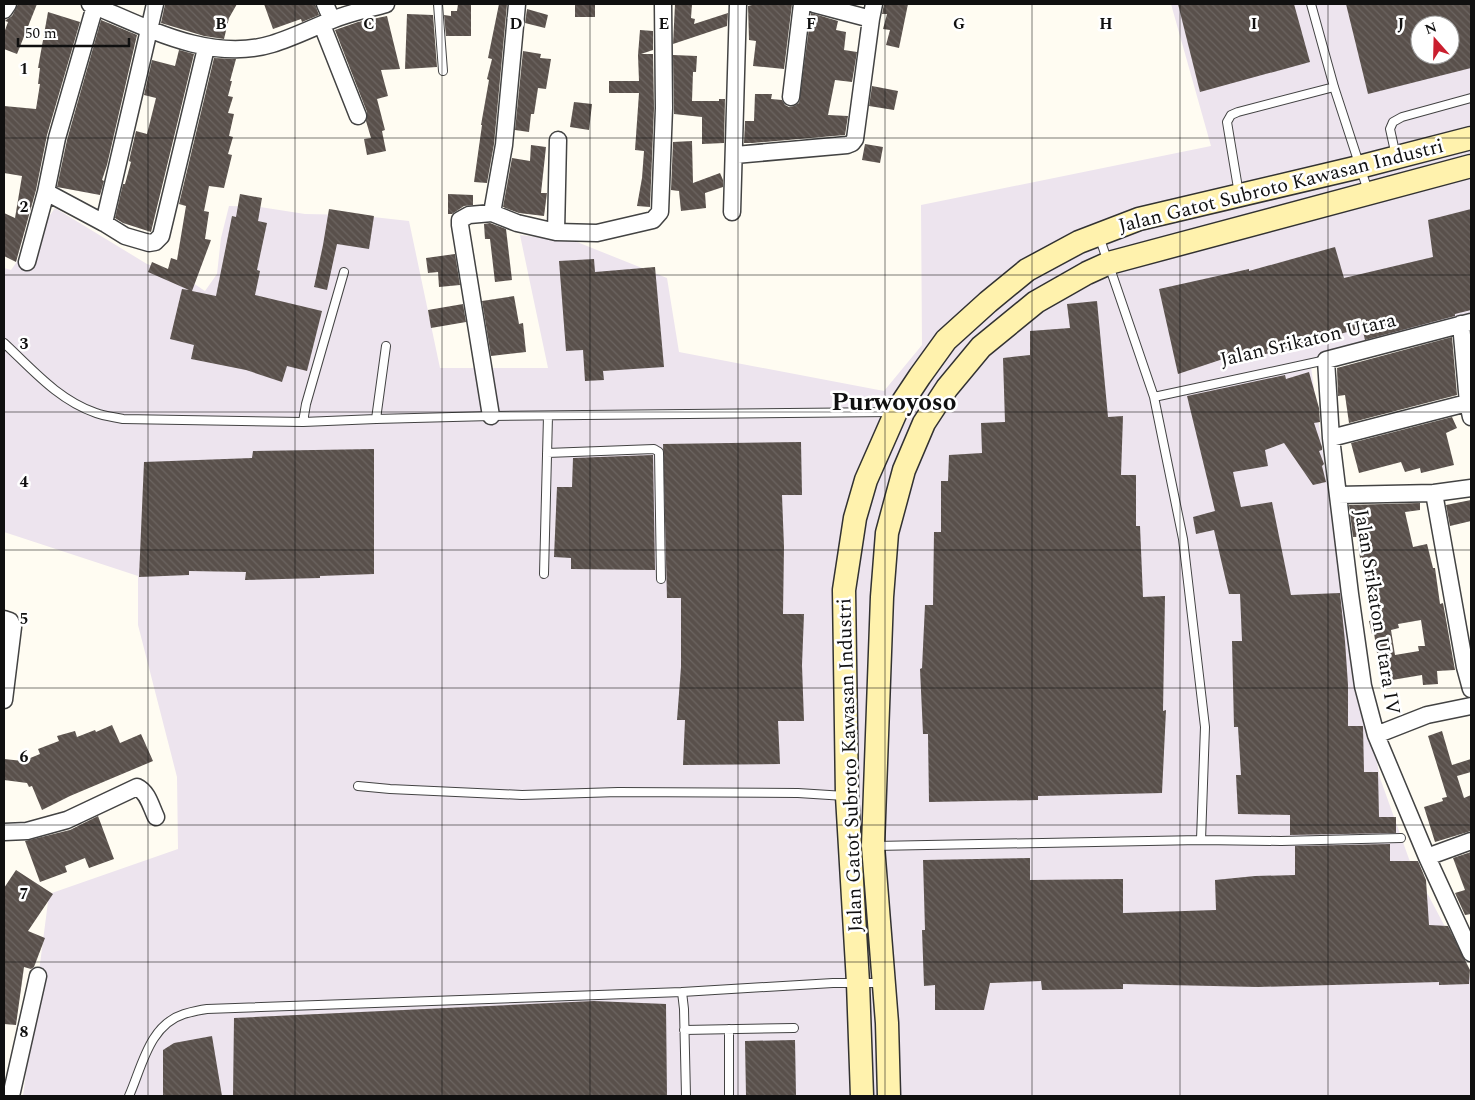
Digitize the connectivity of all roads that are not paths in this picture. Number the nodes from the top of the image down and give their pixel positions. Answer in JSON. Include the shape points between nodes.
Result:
{"nodes":[{"id":1,"x":8,"y":4,"type":"edge"},
{"id":2,"x":155,"y":4,"type":"edge"},
{"id":3,"x":324,"y":4,"type":"edge"},
{"id":4,"x":386,"y":4,"type":"edge"},
{"id":5,"x":438,"y":4,"type":"edge"},
{"id":6,"x":517,"y":4,"type":"edge"},
{"id":7,"x":663,"y":4,"type":"edge"},
{"id":8,"x":738,"y":4,"type":"edge"},
{"id":9,"x":802,"y":4,"type":"edge"},
{"id":10,"x":814,"y":4,"type":"edge"},
{"id":11,"x":1311,"y":4,"type":"edge"},
{"id":12,"x":93,"y":5,"type":"edge"},
{"id":13,"x":4,"y":10,"type":"edge"},
{"id":14,"x":872,"y":11,"type":"edge"},
{"id":15,"x":327,"y":22,"type":"junction"},
{"id":16,"x":149,"y":29,"type":"junction"},
{"id":17,"x":206,"y":48,"type":"junction"},
{"id":18,"x":444,"y":71,"type":"dead end"},
{"id":19,"x":1334,"y":87,"type":"junction"},
{"id":20,"x":791,"y":97,"type":"dead end"},
{"id":21,"x":1471,"y":98,"type":"edge"},
{"id":22,"x":358,"y":116,"type":"dead end"},
{"id":23,"x":1471,"y":138,"type":"edge"},
{"id":24,"x":558,"y":140,"type":"dead end"},
{"id":25,"x":735,"y":155,"type":"junction"},
{"id":26,"x":1396,"y":156,"type":"junction"},
{"id":27,"x":1471,"y":166,"type":"edge"},
{"id":28,"x":1359,"y":167,"type":"junction"},
{"id":29,"x":46,"y":192,"type":"junction"},
{"id":30,"x":1368,"y":193,"type":"junction"},
{"id":31,"x":1239,"y":195,"type":"junction"},
{"id":32,"x":732,"y":212,"type":"dead end"},
{"id":33,"x":492,"y":213,"type":"junction"},
{"id":34,"x":104,"y":223,"type":"junction"},
{"id":35,"x":556,"y":232,"type":"junction"},
{"id":36,"x":1099,"y":234,"type":"junction"},
{"id":37,"x":27,"y":262,"type":"dead end"},
{"id":38,"x":1109,"y":263,"type":"junction"},
{"id":39,"x":344,"y":272,"type":"dead end"},
{"id":40,"x":1466,"y":323,"type":"edge"},
{"id":41,"x":4,"y":343,"type":"edge"},
{"id":42,"x":386,"y":346,"type":"dead end"},
{"id":43,"x":1326,"y":360,"type":"junction"},
{"id":44,"x":1154,"y":397,"type":"junction"},
{"id":45,"x":1470,"y":407,"type":"edge"},
{"id":46,"x":896,"y":412,"type":"junction"},
{"id":47,"x":490,"y":416,"type":"junction"},
{"id":48,"x":548,"y":416,"type":"junction"},
{"id":49,"x":376,"y":419,"type":"junction"},
{"id":50,"x":303,"y":422,"type":"junction"},
{"id":51,"x":1331,"y":438,"type":"junction"},
{"id":52,"x":546,"y":453,"type":"junction"},
{"id":53,"x":1471,"y":488,"type":"edge"},
{"id":54,"x":1434,"y":493,"type":"junction"},
{"id":55,"x":1338,"y":495,"type":"junction"},
{"id":56,"x":544,"y":574,"type":"dead end"},
{"id":57,"x":661,"y":579,"type":"dead end"},
{"id":58,"x":4,"y":620,"type":"edge"},
{"id":59,"x":1471,"y":689,"type":"edge"},
{"id":60,"x":4,"y":700,"type":"edge"},
{"id":61,"x":1471,"y":706,"type":"edge"},
{"id":62,"x":1376,"y":735,"type":"junction"},
{"id":63,"x":358,"y":786,"type":"dead end"},
{"id":64,"x":847,"y":796,"type":"junction"},
{"id":65,"x":156,"y":817,"type":"dead end"},
{"id":66,"x":4,"y":832,"type":"edge"},
{"id":67,"x":1401,"y":838,"type":"dead end"},
{"id":68,"x":1201,"y":840,"type":"junction"},
{"id":69,"x":1471,"y":841,"type":"edge"},
{"id":70,"x":861,"y":846,"type":"junction"},
{"id":71,"x":1427,"y":857,"type":"junction"},
{"id":72,"x":1464,"y":922,"type":"edge"},
{"id":73,"x":1471,"y":953,"type":"edge"},
{"id":74,"x":38,"y":976,"type":"dead end"},
{"id":75,"x":858,"y":983,"type":"junction"},
{"id":76,"x":884,"y":983,"type":"junction"},
{"id":77,"x":682,"y":992,"type":"junction"},
{"id":78,"x":794,"y":1028,"type":"dead end"},
{"id":79,"x":729,"y":1029,"type":"junction"},
{"id":80,"x":684,"y":1030,"type":"junction"},
{"id":81,"x":9,"y":1091,"type":"edge"},
{"id":82,"x":129,"y":1096,"type":"edge"},
{"id":83,"x":686,"y":1096,"type":"edge"},
{"id":84,"x":729,"y":1096,"type":"edge"},
{"id":85,"x":862,"y":1096,"type":"edge"},
{"id":86,"x":889,"y":1096,"type":"edge"}],
"edges":[{"from":1,"to":13,"type":"street"},
{"from":2,"to":16,"type":"street"},
{"from":3,"to":15,"type":"street"},
{"from":4,"to":15,"type":"street"},
{"from":5,"to":18,"type":"lane"},
{"from":6,"to":33,"type":"street","via":[[504,145]]},
{"from":7,"to":35,"type":"street","via":[[660,212],[653,220],[605,231]]},
{"from":8,"to":25,"type":"street"},
{"from":9,"to":20,"type":"street"},
{"from":10,"to":14,"type":"street"},
{"from":11,"to":19,"type":"lane"},
{"from":12,"to":16,"type":"street"},
{"from":12,"to":29,"type":"street"},
{"from":14,"to":25,"type":"street","via":[[852,143]]},
{"from":15,"to":17,"type":"street","via":[[271,44],[238,49]]},
{"from":15,"to":22,"type":"street"},
{"from":16,"to":17,"type":"street"},
{"from":16,"to":34,"type":"street"},
{"from":17,"to":34,"type":"street","via":[[161,236],[148,244],[125,236]]},
{"from":19,"to":28,"type":"lane"},
{"from":19,"to":31,"type":"lane","via":[[1231,115],[1227,122]]},
{"from":21,"to":26,"type":"lane","via":[[1393,122],[1390,129]]},
{"from":23,"to":26,"type":"street","name":"Jalan Gatot Subroto Kawasan Industri"},
{"from":24,"to":35,"type":"street"},
{"from":25,"to":32,"type":"street"},
{"from":26,"to":28,"type":"street","name":"Jalan Gatot Subroto Kawasan Industri"},
{"from":27,"to":30,"type":"street","name":"Jalan Gatot Subroto Kawasan Industri"},
{"from":28,"to":30,"type":"lane"},
{"from":28,"to":31,"type":"street","name":"Jalan Gatot Subroto Kawasan Industri"},
{"from":29,"to":34,"type":"street"},
{"from":29,"to":37,"type":"street"},
{"from":30,"to":38,"type":"street","name":"Jalan Gatot Subroto Kawasan Industri"},
{"from":31,"to":36,"type":"street","name":"Jalan Gatot Subroto Kawasan Industri","via":[[1139,219]]},
{"from":33,"to":35,"type":"street"},
{"from":33,"to":47,"type":"street","via":[[469,215],[460,220]]},
{"from":36,"to":38,"type":"lane"},
{"from":36,"to":46,"type":"street","name":"Jalan Gatot Subroto Kawasan Industri","via":[[1027,270],[988,302],[946,340]]},
{"from":38,"to":44,"type":"lane"},
{"from":38,"to":70,"type":"street","name":"Jalan Gatot Subroto Kawasan Industri","via":[[1036,302],[981,347],[947,388],[924,423],[904,470],[887,534]]},
{"from":39,"to":50,"type":"lane"},
{"from":40,"to":43,"type":"street","name":"Jalan Srikaton Utara"},
{"from":40,"to":45,"type":"street"},
{"from":41,"to":50,"type":"lane","via":[[53,389],[72,403],[98,414],[123,419]]},
{"from":42,"to":49,"type":"lane"},
{"from":43,"to":44,"type":"lane","name":"Jalan Srikaton Utara"},
{"from":43,"to":51,"type":"street","name":"Jalan Srikaton Utara IV"},
{"from":44,"to":68,"type":"lane","via":[[1184,539],[1206,727]]},
{"from":45,"to":51,"type":"street"},
{"from":46,"to":48,"type":"lane"},
{"from":46,"to":64,"type":"street","name":"Jalan Gatot Subroto Kawasan Industri","via":[[866,480],[855,518],[844,590]]},
{"from":47,"to":48,"type":"lane"},
{"from":47,"to":49,"type":"lane"},
{"from":48,"to":52,"type":"lane"},
{"from":49,"to":50,"type":"lane"},
{"from":51,"to":55,"type":"street","name":"Jalan Srikaton Utara IV"},
{"from":52,"to":56,"type":"lane"},
{"from":52,"to":57,"type":"lane","via":[[654,449],[659,452]]},
{"from":53,"to":54,"type":"street","name":"Jalan Srikaton Utara IV"},
{"from":54,"to":55,"type":"street","name":"Jalan Srikaton Utara IV"},
{"from":54,"to":59,"type":"street"},
{"from":55,"to":62,"type":"street","name":"Jalan Srikaton Utara IV","via":[[1363,686]]},
{"from":58,"to":60,"type":"street","via":[[10,620],[13,627]]},
{"from":61,"to":62,"type":"street","via":[[1428,715]]},
{"from":62,"to":71,"type":"street","name":"Jalan Srikaton Utara IV"},
{"from":63,"to":64,"type":"lane","via":[[522,796],[646,792]]},
{"from":64,"to":70,"type":"street","name":"Jalan Gatot Subroto Kawasan Industri"},
{"from":65,"to":66,"type":"street","via":[[146,794],[137,787],[67,820],[28,831]]},
{"from":67,"to":68,"type":"lane"},
{"from":68,"to":70,"type":"lane"},
{"from":69,"to":71,"type":"street"},
{"from":70,"to":75,"type":"street","name":"Jalan Gatot Subroto Kawasan Industri"},
{"from":70,"to":76,"type":"street","name":"Jalan Gatot Subroto Kawasan Industri"},
{"from":71,"to":72,"type":"street","name":"Jalan Srikaton Utara IV"},
{"from":72,"to":73,"type":"street","name":"Jalan Srikaton Utara IV"},
{"from":74,"to":81,"type":"street"},
{"from":75,"to":76,"type":"lane"},
{"from":75,"to":77,"type":"lane"},
{"from":75,"to":85,"type":"street","name":"Jalan Gatot Subroto Kawasan Industri"},
{"from":76,"to":86,"type":"street","name":"Jalan Gatot Subroto Kawasan Industri"},
{"from":77,"to":80,"type":"lane"},
{"from":77,"to":82,"type":"lane","via":[[207,1008],[182,1014],[164,1025],[149,1046]]},
{"from":78,"to":79,"type":"lane"},
{"from":79,"to":80,"type":"lane"},
{"from":79,"to":84,"type":"lane"},
{"from":80,"to":83,"type":"lane"}]}
